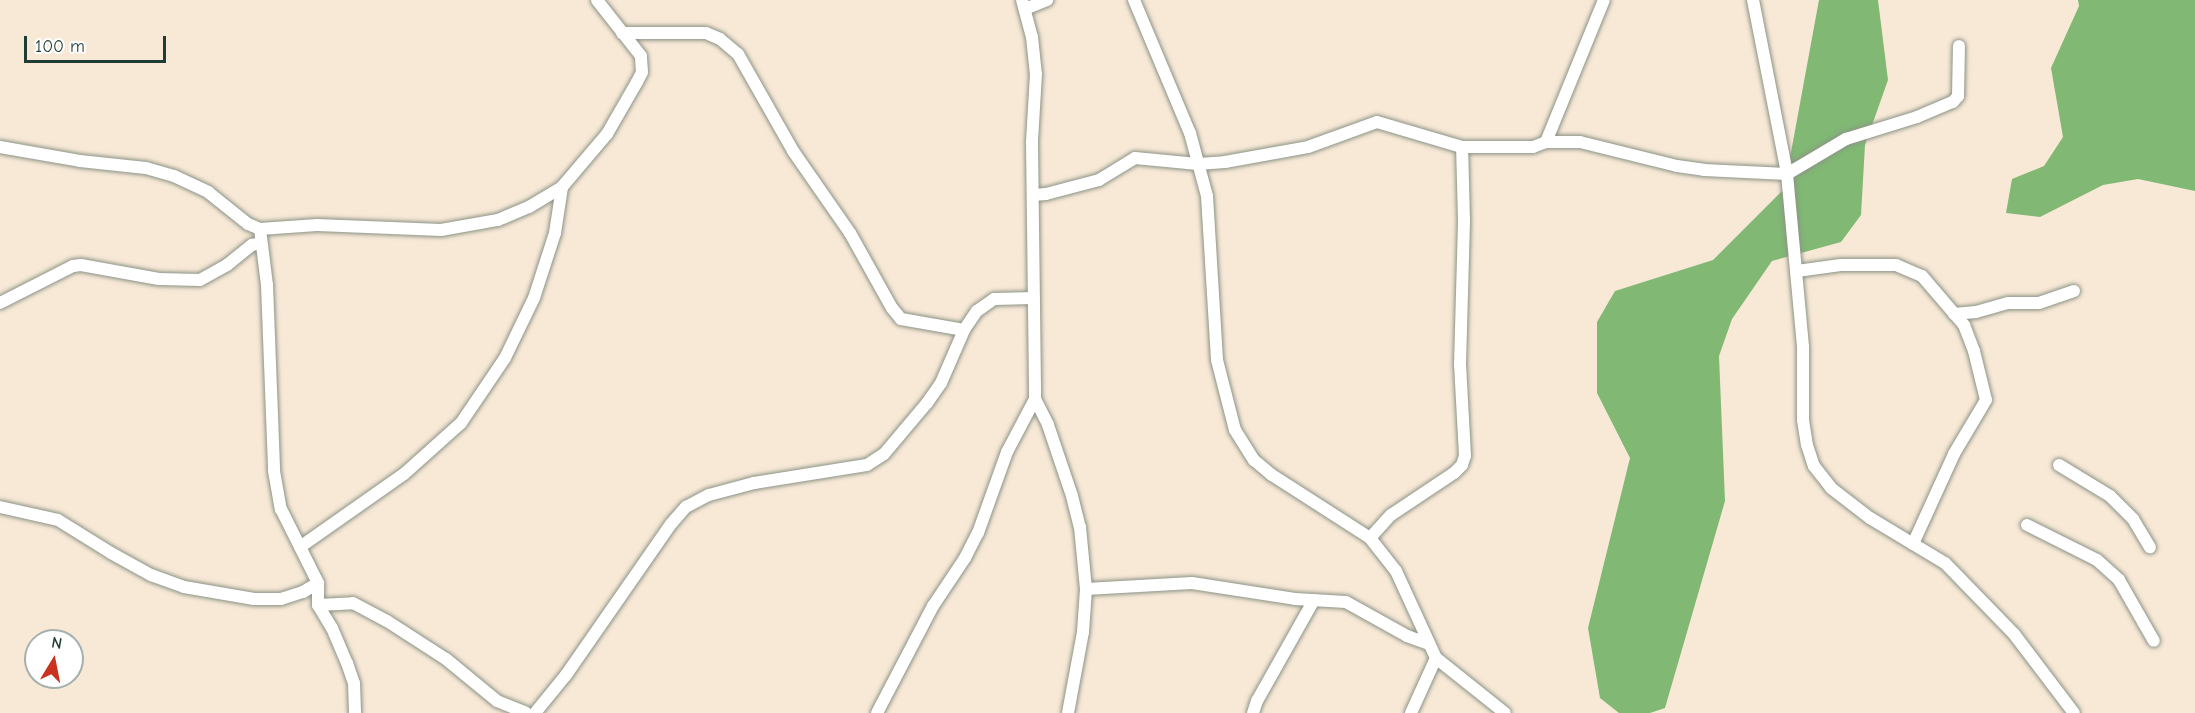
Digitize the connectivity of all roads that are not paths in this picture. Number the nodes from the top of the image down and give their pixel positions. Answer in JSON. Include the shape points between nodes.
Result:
{"nodes":[{"id":1,"x":597,"y":0,"type":"edge"},
{"id":2,"x":1047,"y":0,"type":"edge"},
{"id":3,"x":1133,"y":0,"type":"edge"},
{"id":4,"x":1604,"y":0,"type":"edge"},
{"id":5,"x":1753,"y":0,"type":"edge"},
{"id":6,"x":1023,"y":4,"type":"edge"},
{"id":7,"x":622,"y":33,"type":"junction"},
{"id":8,"x":1959,"y":46,"type":"dead end"},
{"id":9,"x":1546,"y":142,"type":"junction"},
{"id":10,"x":0,"y":147,"type":"edge"},
{"id":11,"x":1462,"y":147,"type":"junction"},
{"id":12,"x":1198,"y":164,"type":"junction"},
{"id":13,"x":1787,"y":174,"type":"junction"},
{"id":14,"x":562,"y":187,"type":"junction"},
{"id":15,"x":1033,"y":195,"type":"junction"},
{"id":16,"x":260,"y":229,"type":"junction"},
{"id":17,"x":260,"y":243,"type":"junction"},
{"id":18,"x":1797,"y":271,"type":"junction"},
{"id":19,"x":2074,"y":291,"type":"dead end"},
{"id":20,"x":1034,"y":298,"type":"junction"},
{"id":21,"x":0,"y":303,"type":"edge"},
{"id":22,"x":1954,"y":314,"type":"junction"},
{"id":23,"x":964,"y":330,"type":"junction"},
{"id":24,"x":1035,"y":399,"type":"junction"},
{"id":25,"x":2059,"y":465,"type":"dead end"},
{"id":26,"x":0,"y":507,"type":"edge"},
{"id":27,"x":2027,"y":525,"type":"dead end"},
{"id":28,"x":1370,"y":538,"type":"junction"},
{"id":29,"x":1913,"y":544,"type":"junction"},
{"id":30,"x":2150,"y":546,"type":"dead end"},
{"id":31,"x":300,"y":547,"type":"junction"},
{"id":32,"x":318,"y":583,"type":"junction"},
{"id":33,"x":1086,"y":589,"type":"junction"},
{"id":34,"x":1314,"y":600,"type":"junction"},
{"id":35,"x":318,"y":605,"type":"junction"},
{"id":36,"x":2154,"y":642,"type":"dead end"},
{"id":37,"x":1429,"y":644,"type":"junction"},
{"id":38,"x":1436,"y":658,"type":"junction"},
{"id":39,"x":355,"y":713,"type":"edge"},
{"id":40,"x":526,"y":713,"type":"edge"},
{"id":41,"x":535,"y":713,"type":"edge"},
{"id":42,"x":877,"y":713,"type":"edge"},
{"id":43,"x":1068,"y":713,"type":"edge"},
{"id":44,"x":1253,"y":713,"type":"edge"},
{"id":45,"x":1411,"y":713,"type":"edge"},
{"id":46,"x":1505,"y":713,"type":"edge"},
{"id":47,"x":2074,"y":713,"type":"edge"}],
"edges":[{"from":1,"to":7,"type":"street"},
{"from":2,"to":6,"type":"street"},
{"from":3,"to":12,"type":"street","via":[[1179,103]]},
{"from":4,"to":9,"type":"street"},
{"from":5,"to":13,"type":"street"},
{"from":6,"to":15,"type":"street","via":[[1036,74]]},
{"from":7,"to":14,"type":"street","via":[[641,56],[642,72],[607,134]]},
{"from":7,"to":23,"type":"street","via":[[706,33],[738,54],[793,151],[850,232],[892,308],[902,319]]},
{"from":8,"to":13,"type":"street","via":[[1958,96],[1953,102],[1846,139]]},
{"from":9,"to":11,"type":"street","via":[[1533,147]]},
{"from":9,"to":13,"type":"street","via":[[1580,142],[1704,170]]},
{"from":10,"to":16,"type":"street","via":[[80,162],[147,168],[174,176],[208,192]]},
{"from":11,"to":12,"type":"street","via":[[1377,122],[1308,147]]},
{"from":11,"to":28,"type":"street","via":[[1460,365],[1465,456],[1454,473],[1391,515]]},
{"from":12,"to":15,"type":"street","via":[[1135,158],[1099,180]]},
{"from":12,"to":28,"type":"street","via":[[1207,196],[1216,360],[1235,430],[1254,460],[1272,476]]},
{"from":13,"to":18,"type":"street"},
{"from":14,"to":16,"type":"street","via":[[512,215],[462,228],[317,225]]},
{"from":14,"to":31,"type":"street","via":[[555,233],[534,298],[505,358],[461,423],[404,474]]},
{"from":15,"to":20,"type":"street"},
{"from":16,"to":17,"type":"street"},
{"from":17,"to":21,"type":"street","via":[[200,280],[143,278],[81,265]]},
{"from":17,"to":31,"type":"street","via":[[267,285],[274,471],[281,509]]},
{"from":18,"to":22,"type":"street","via":[[1896,265],[1922,276]]},
{"from":18,"to":29,"type":"street","via":[[1803,420],[1814,466],[1831,488]]},
{"from":19,"to":22,"type":"street","via":[[2039,303],[2008,303]]},
{"from":20,"to":23,"type":"street","via":[[994,299],[977,311]]},
{"from":20,"to":24,"type":"street"},
{"from":22,"to":29,"type":"street","via":[[1964,325],[1974,351],[1986,400],[1954,454]]},
{"from":23,"to":41,"type":"street","via":[[941,383],[927,403],[884,454],[867,465],[754,483],[710,495],[686,507]]},
{"from":24,"to":33,"type":"street","via":[[1072,496],[1080,527]]},
{"from":24,"to":42,"type":"street","via":[[1007,452],[974,541],[933,606]]},
{"from":25,"to":30,"type":"street","via":[[2110,496],[2133,519]]},
{"from":26,"to":32,"type":"street","via":[[58,520],[111,553],[184,587],[281,599]]},
{"from":27,"to":36,"type":"street","via":[[2097,560],[2119,580]]},
{"from":28,"to":37,"type":"street","via":[[1396,572]]},
{"from":29,"to":47,"type":"street","via":[[1945,563],[2014,634]]},
{"from":31,"to":32,"type":"street"},
{"from":32,"to":35,"type":"street"},
{"from":33,"to":34,"type":"street","via":[[1192,583]]},
{"from":33,"to":43,"type":"street","via":[[1083,632]]},
{"from":34,"to":37,"type":"street","via":[[1346,602]]},
{"from":34,"to":44,"type":"street"},
{"from":35,"to":39,"type":"street","via":[[332,628],[354,683]]},
{"from":35,"to":40,"type":"street","via":[[353,603],[446,659],[498,701]]},
{"from":37,"to":38,"type":"street"},
{"from":38,"to":45,"type":"street"},
{"from":38,"to":46,"type":"street"}]}
